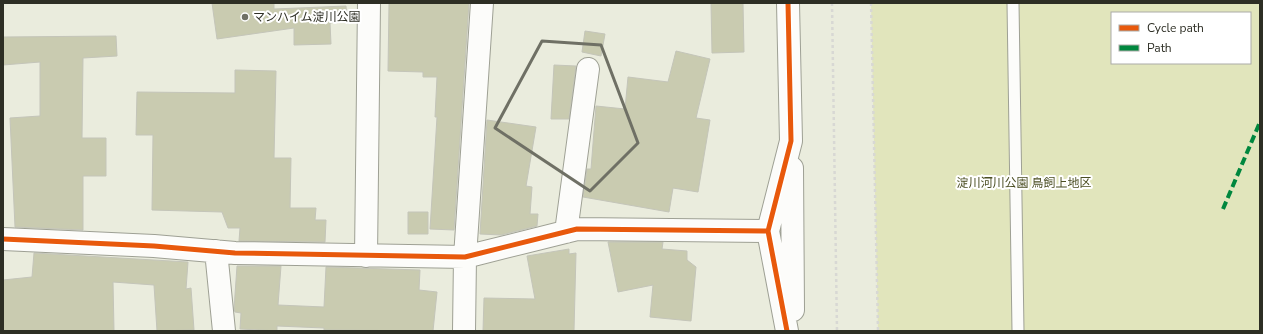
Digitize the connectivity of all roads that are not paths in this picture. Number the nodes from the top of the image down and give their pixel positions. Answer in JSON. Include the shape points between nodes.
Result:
{"nodes":[{"id":1,"x":370,"y":3,"type":"edge"},
{"id":2,"x":482,"y":3,"type":"edge"},
{"id":3,"x":788,"y":3,"type":"edge"},
{"id":4,"x":1013,"y":3,"type":"edge"},
{"id":5,"x":588,"y":69,"type":"dead end"},
{"id":6,"x":791,"y":141,"type":"junction"},
{"id":7,"x":768,"y":231,"type":"junction"},
{"id":8,"x":566,"y":232,"type":"junction"},
{"id":9,"x":3,"y":239,"type":"edge"},
{"id":10,"x":216,"y":251,"type":"junction"},
{"id":11,"x":366,"y":256,"type":"junction"},
{"id":12,"x":465,"y":257,"type":"junction"},
{"id":13,"x":224,"y":331,"type":"edge"},
{"id":14,"x":464,"y":331,"type":"edge"},
{"id":15,"x":787,"y":331,"type":"edge"},
{"id":16,"x":794,"y":331,"type":"edge"},
{"id":17,"x":1018,"y":331,"type":"edge"}],
"edges":[{"from":1,"to":11,"type":"street"},
{"from":2,"to":12,"type":"street"},
{"from":3,"to":6,"type":"street"},
{"from":4,"to":17,"type":"lane"},
{"from":5,"to":8,"type":"street"},
{"from":6,"to":7,"type":"street"},
{"from":6,"to":16,"type":"street"},
{"from":7,"to":8,"type":"street","via":[[577,229]]},
{"from":7,"to":15,"type":"street"},
{"from":8,"to":12,"type":"street"},
{"from":9,"to":10,"type":"street"},
{"from":10,"to":11,"type":"street"},
{"from":10,"to":13,"type":"street"},
{"from":11,"to":12,"type":"street"},
{"from":12,"to":14,"type":"street"}]}
